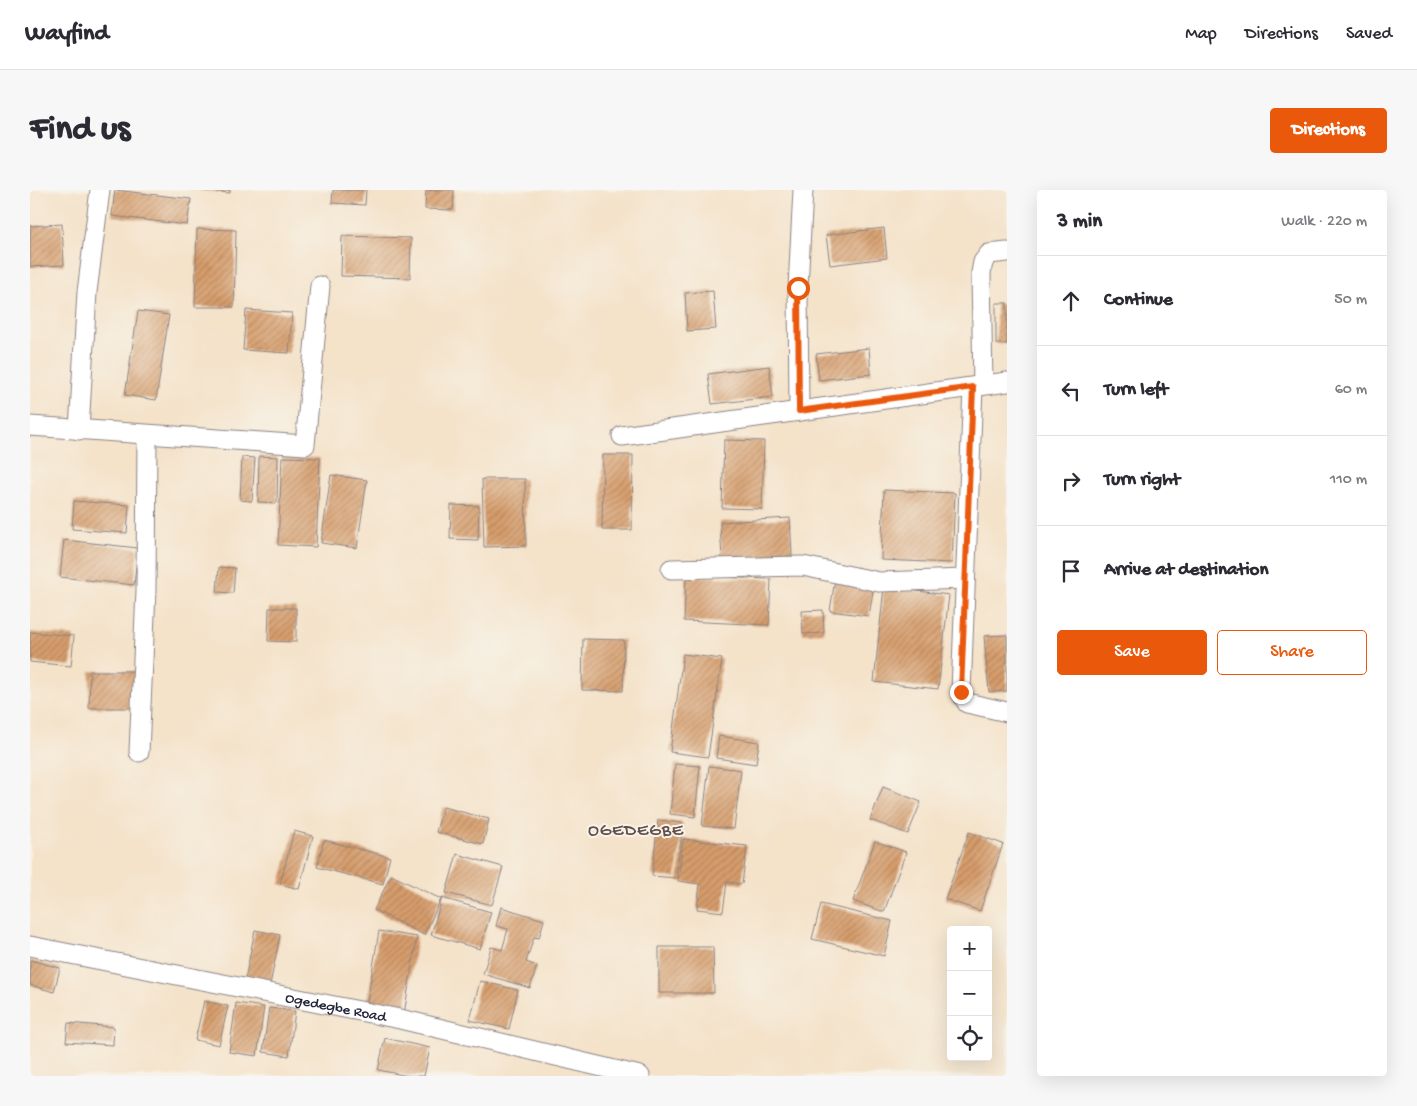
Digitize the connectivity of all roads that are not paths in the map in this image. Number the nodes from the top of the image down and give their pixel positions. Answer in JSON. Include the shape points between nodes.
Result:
{"nodes":[{"id":1,"x":100,"y":190,"type":"edge"},
{"id":2,"x":803,"y":190,"type":"edge"},
{"id":3,"x":1007,"y":252,"type":"edge"},
{"id":4,"x":320,"y":286,"type":"dead end"},
{"id":5,"x":1007,"y":382,"type":"edge"},
{"id":6,"x":978,"y":386,"type":"junction"},
{"id":7,"x":799,"y":411,"type":"junction"},
{"id":8,"x":30,"y":426,"type":"edge"},
{"id":9,"x":79,"y":430,"type":"junction"},
{"id":10,"x":147,"y":434,"type":"junction"},
{"id":11,"x":622,"y":436,"type":"dead end"},
{"id":12,"x":671,"y":569,"type":"dead end"},
{"id":13,"x":965,"y":578,"type":"junction"},
{"id":14,"x":1007,"y":712,"type":"edge"},
{"id":15,"x":139,"y":752,"type":"dead end"},
{"id":16,"x":30,"y":946,"type":"edge"},
{"id":17,"x":640,"y":1076,"type":"edge"}],
"edges":[{"from":1,"to":9,"type":"street","via":[[87,292]]},
{"from":2,"to":7,"type":"street","via":[[798,288]]},
{"from":3,"to":6,"type":"street","via":[[989,254],[983,262]]},
{"from":4,"to":10,"type":"street","via":[[306,445]]},
{"from":5,"to":6,"type":"street"},
{"from":6,"to":7,"type":"street"},
{"from":6,"to":13,"type":"street"},
{"from":7,"to":11,"type":"street"},
{"from":8,"to":9,"type":"street"},
{"from":9,"to":10,"type":"street"},
{"from":10,"to":15,"type":"street","via":[[146,592]]},
{"from":12,"to":13,"type":"street","via":[[803,566],[879,582]]},
{"from":13,"to":14,"type":"street","via":[[961,692],[968,703]]},
{"from":16,"to":17,"type":"street","name":"Ogedegbe Road","via":[[400,1019]]}]}
